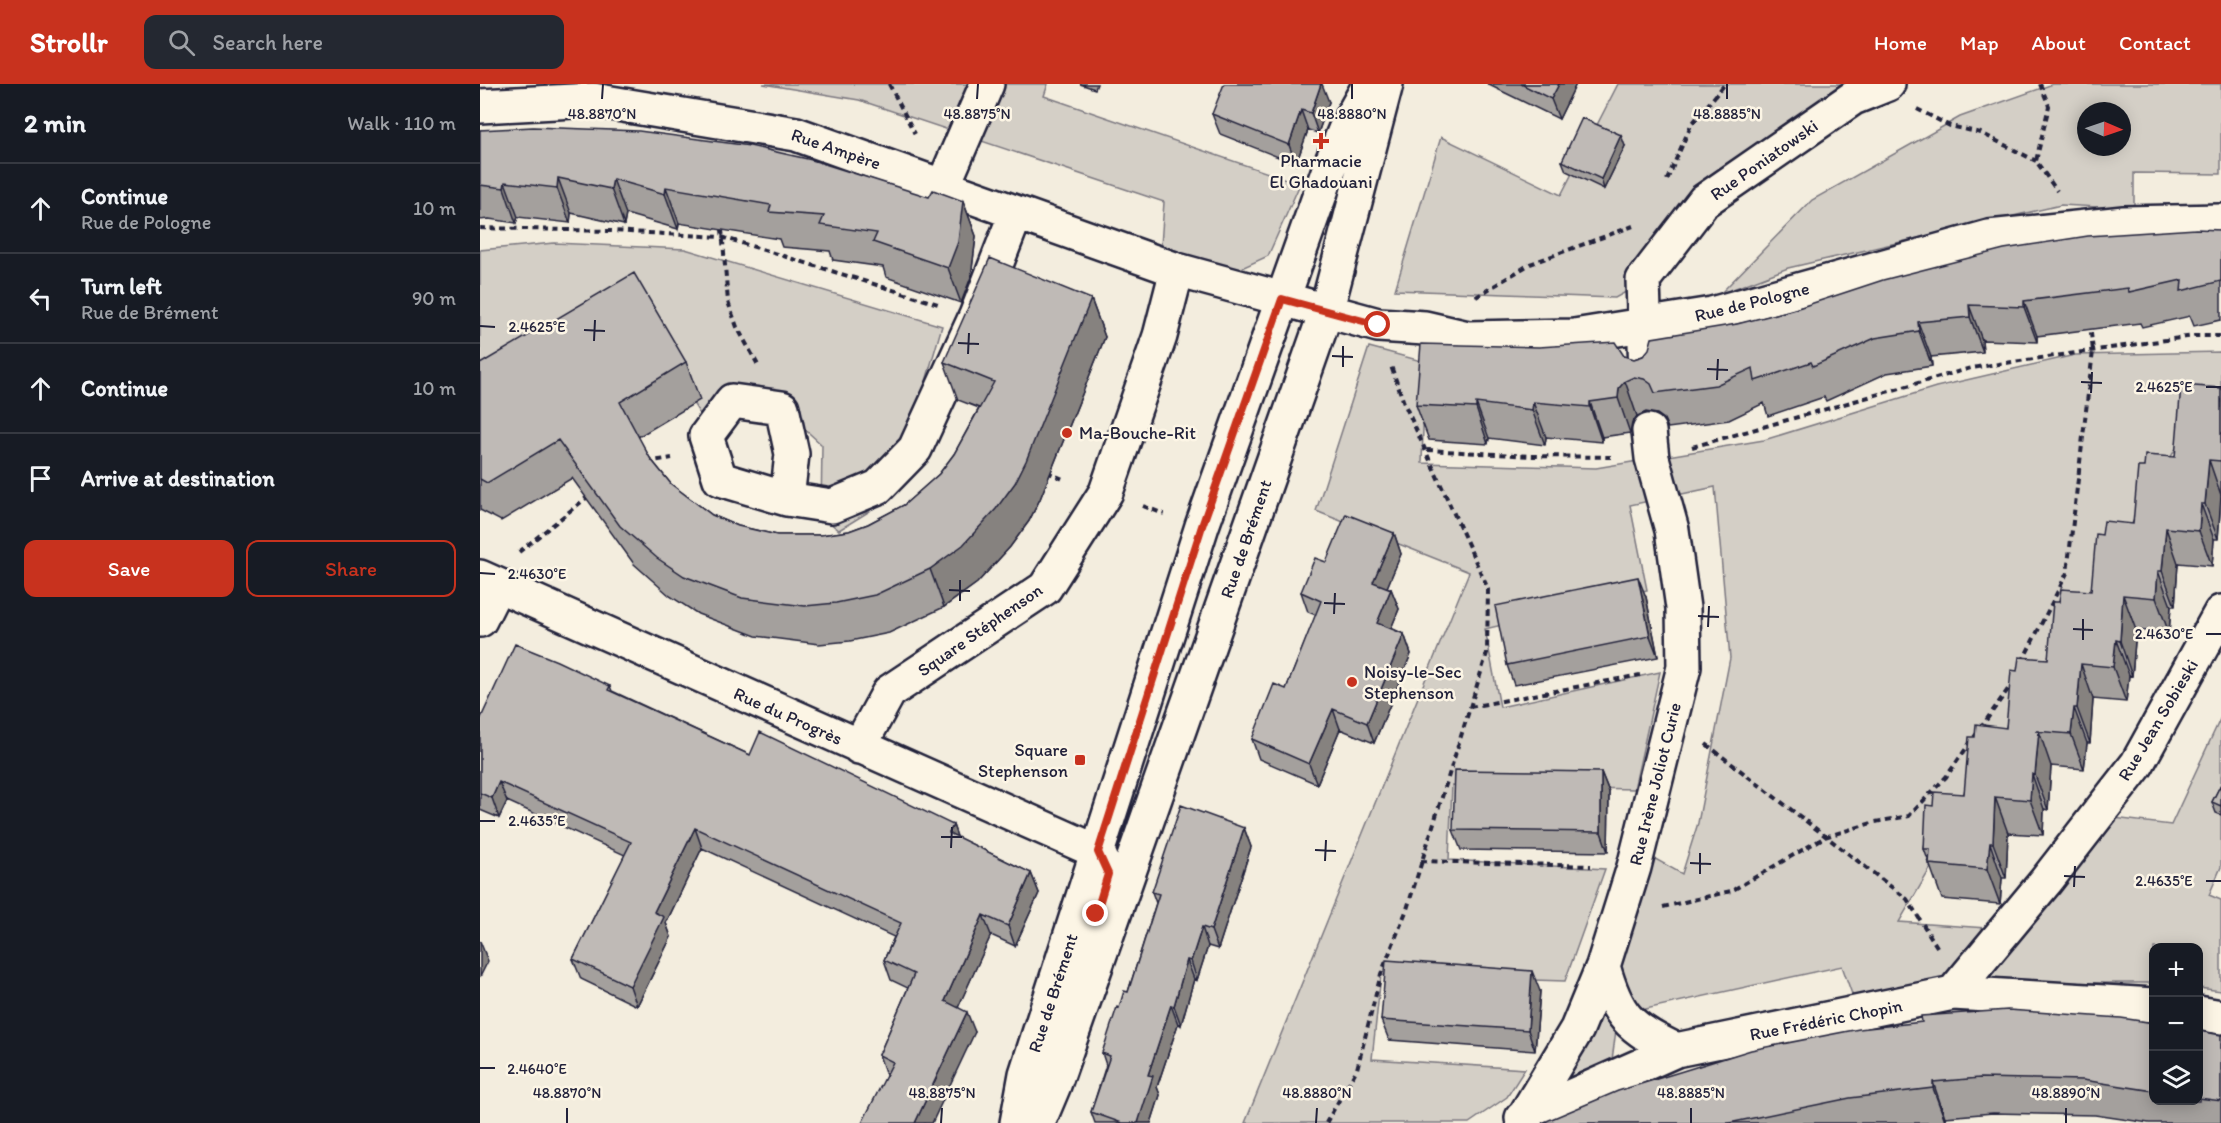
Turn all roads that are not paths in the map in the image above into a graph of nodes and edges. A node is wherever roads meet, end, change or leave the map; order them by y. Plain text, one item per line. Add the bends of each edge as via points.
1 (987, 84) edge
2 (1370, 84) edge
3 (1386, 84) edge
4 (1888, 84) edge
5 (480, 106) edge
6 (943, 186) junction
7 (1016, 213) junction
8 (2221, 221) edge
9 (1177, 270) junction
10 (1282, 299) junction
11 (1326, 312) junction
12 (1643, 326) junction
13 (1646, 375) edge
14 (1651, 444) road end
15 (787, 499) junction
16 (488, 582) edge
17 (2221, 612) edge
18 (480, 620) edge
19 (859, 747) junction
20 (1143, 829) junction
21 (1098, 852) junction
22 (1603, 966) junction
23 (1953, 993) junction
24 (2149, 1005) edge
25 (2203, 1014) edge
26 (2221, 1017) edge
27 (1676, 1050) junction
28 (1054, 1085) junction
29 (1518, 1120) edge
30 (1017, 1123) edge
31 (1038, 1123) edge

1 - 6 street
2 - 10 street, Rue de Brément via 1343,136
3 - 11 street, Rue de Brément
4 - 12 street, Rue Poniatowski via 1853,98 1704,201 1643,280
5 - 6 street, Rue Ampère via 593,100 796,134
6 - 7 street, Rue Ampère
7 - 9 street, Rue Ampère
7 - 15 street via 976,316 915,449 878,486 832,506
8 - 12 street, Rue de Pologne via 2124,223 1989,237 1712,314
9 - 10 street, Rue Ampère
9 - 19 street, Square Stéphenson via 1160,336 1106,492 1045,588 889,692
10 - 11 street, Rue de Pologne
10 - 21 street, Rue de Brément via 1202,526
11 - 12 street, Rue de Pologne via 1378,325 1425,328 1468,338 1574,336
11 - 20 street, Rue de Brément
12 - 13 street
14 - 22 street, Rue Irène Joliot Curie via 1672,530 1683,608 1684,667 1634,867
15 - 15 street via 720,478 706,435 732,401 782,408 792,454
16 - 18 street
16 - 19 street, Rue du Progrès
17 - 23 street, Rue Jean Sobieski via 2137,764
19 - 21 street, Rue du Progrès
20 - 21 street
20 - 28 street, Rue de Brément
21 - 28 street via 1108,874 1065,1010
21 - 30 street, Rue de Brément via 1026,1074
22 - 27 street via 1611,996 1621,1014 1644,1035
22 - 29 street, Rue Irène Joliot Curie via 1577,1029
23 - 24 street, Rue Frédéric Chopin
23 - 27 street, Rue Frédéric Chopin
25 - 26 street
27 - 29 street, Rue Frédéric Chopin
28 - 31 street, Rue de Brément

